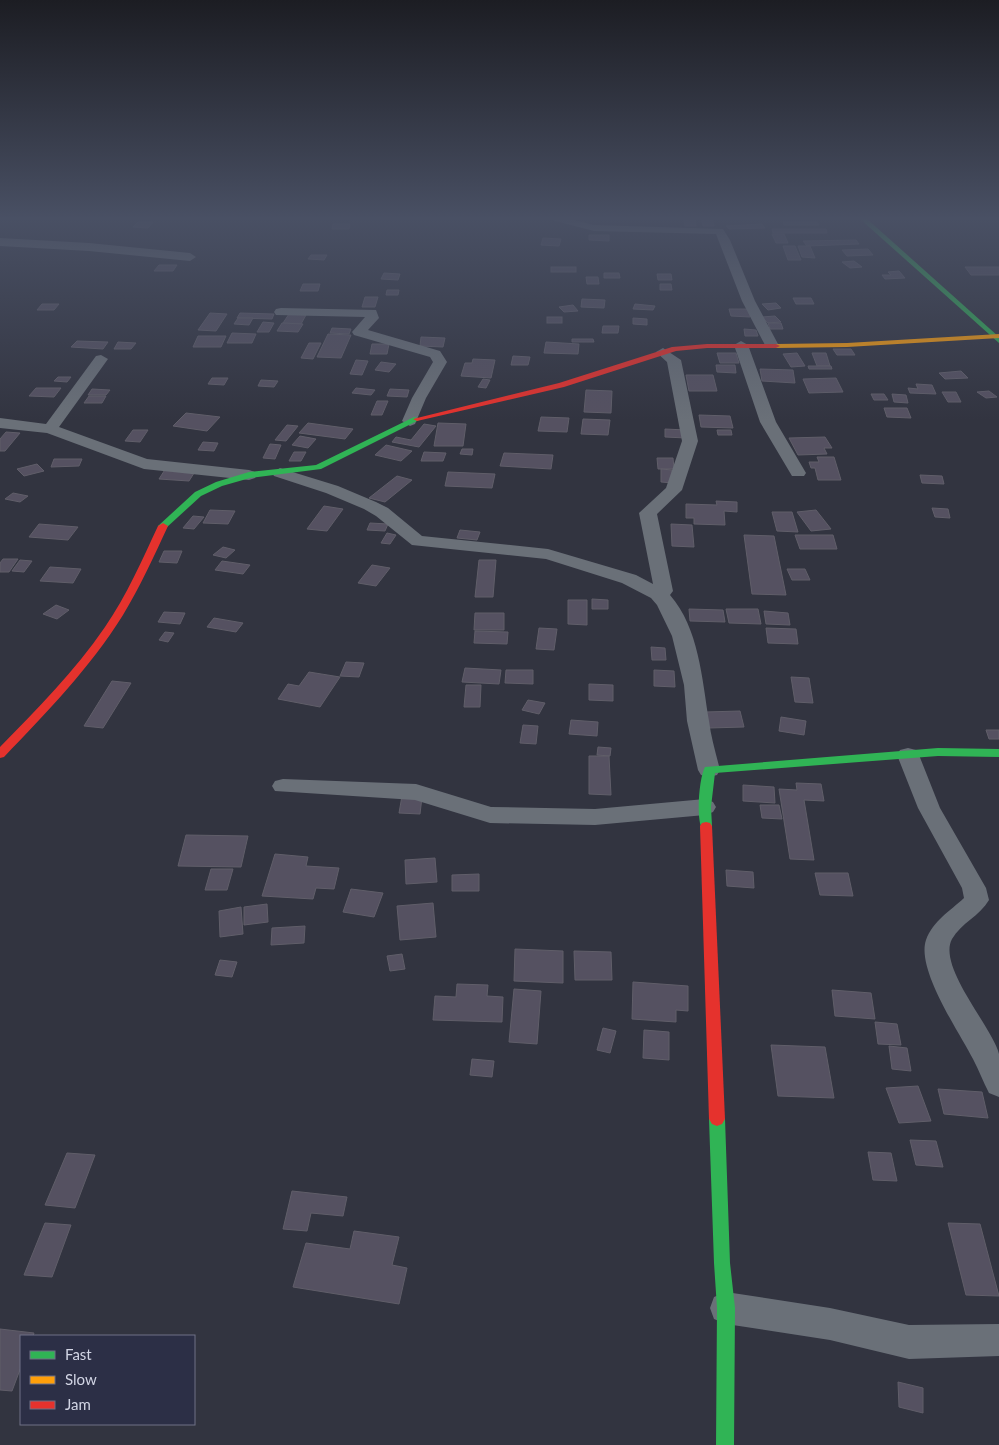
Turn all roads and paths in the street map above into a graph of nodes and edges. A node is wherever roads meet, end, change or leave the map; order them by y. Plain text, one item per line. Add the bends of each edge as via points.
1 (743, 285) edge
2 (938, 285) edge
3 (281, 312) dead end
4 (997, 338) edge
5 (770, 344) junction
6 (741, 345) junction
7 (663, 352) junction
8 (101, 360) dead end
9 (410, 421) junction
10 (0, 423) edge
11 (50, 429) junction
12 (280, 473) junction
13 (798, 473) dead end
14 (249, 475) junction
15 (658, 594) junction
16 (999, 753) edge
17 (0, 754) edge
18 (908, 755) junction
19 (709, 770) junction
20 (283, 786) dead end
21 (705, 807) junction
22 (999, 1085) edge
23 (726, 1308) junction
24 (999, 1340) edge
25 (725, 1445) edge

1 - 5 street
2 - 4 street
3 - 9 street via 371,313 372,318 359,332 435,354 440,362
4 - 5 street
5 - 6 street
6 - 7 street
6 - 13 street via 768,422
7 - 9 street via 561,385
7 - 15 street via 674,360 690,441 674,490 648,513 664,591
8 - 11 street
9 - 12 street via 330,462 311,469
10 - 11 street
11 - 14 street via 144,464
12 - 14 street
12 - 15 street via 382,512 418,541 548,554 628,579
14 - 17 street via 198,494 170,518 110,627 58,694
15 - 19 street via 682,636
16 - 18 street
18 - 19 street
18 - 22 street via 929,808 974,888 977,900 944,930 937,944 938,962 995,1070
19 - 21 street
20 - 21 street via 416,792 490,815 595,817
21 - 23 street
23 - 24 street via 830,1324 909,1342
23 - 25 street

